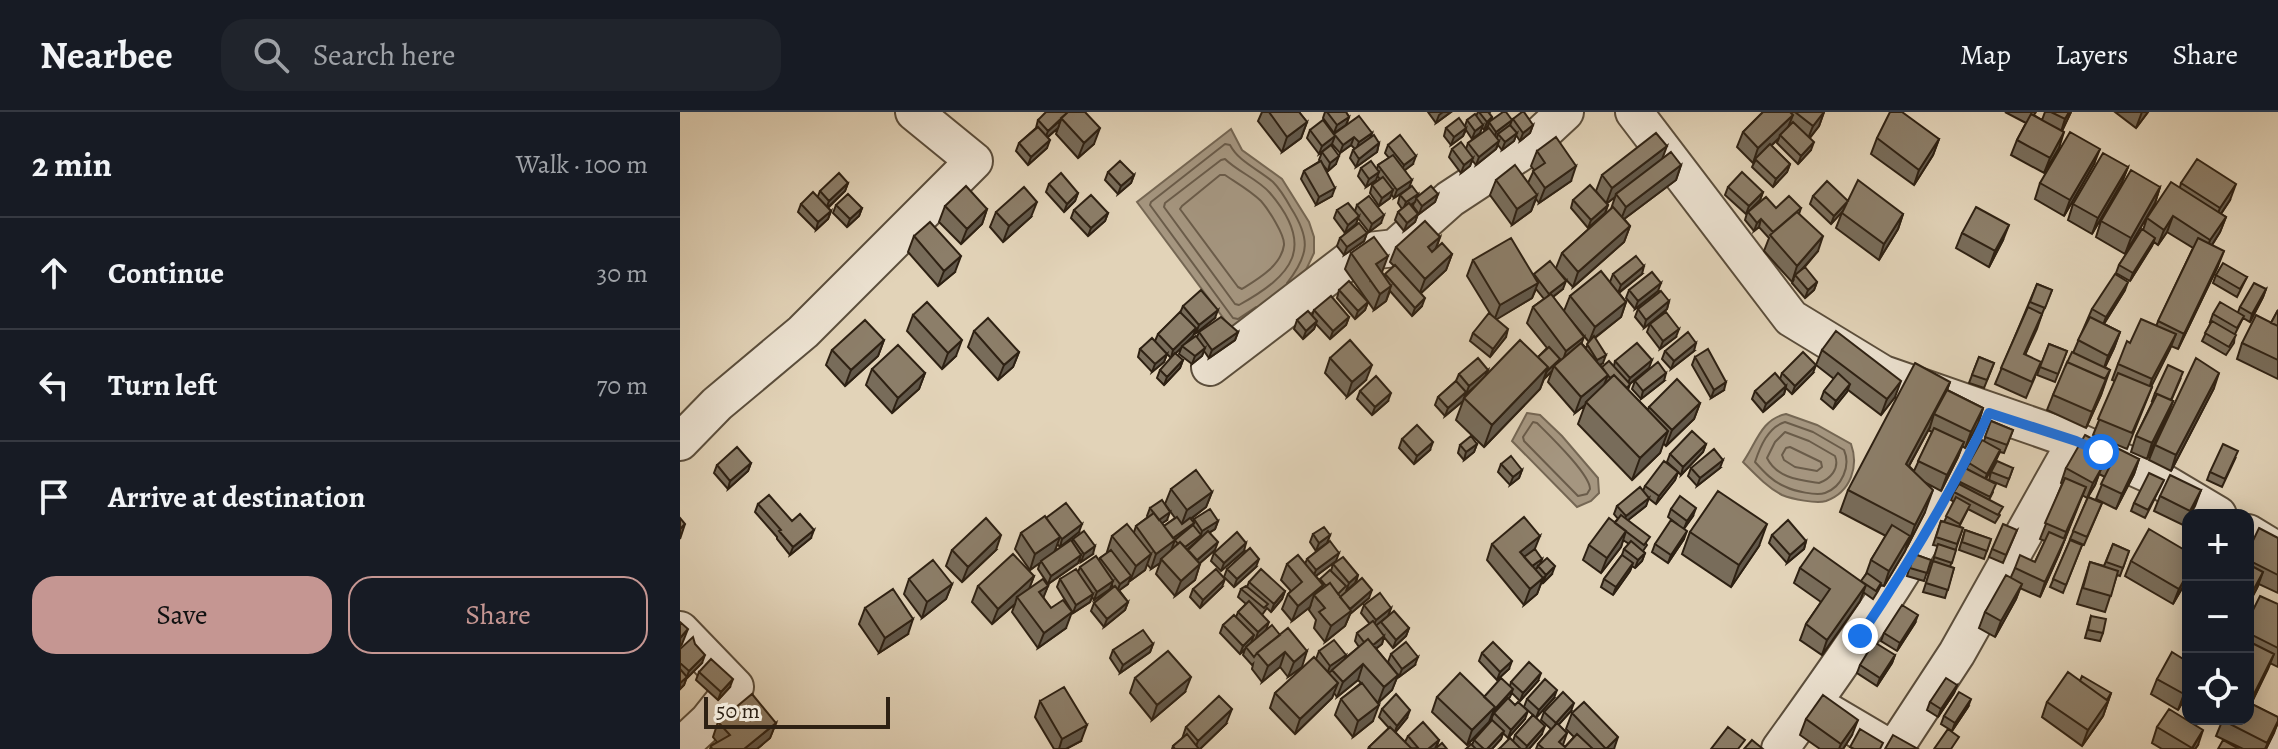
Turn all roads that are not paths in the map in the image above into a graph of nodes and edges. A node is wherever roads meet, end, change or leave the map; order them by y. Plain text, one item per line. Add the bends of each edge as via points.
1 (914, 112) edge
2 (1565, 112) edge
3 (1634, 112) edge
4 (1210, 367) dead end
5 (1989, 413) junction
6 (2076, 441) junction
7 (680, 442) edge
8 (2208, 509) edge
9 (680, 630) edge
10 (1813, 703) junction
11 (2278, 736) edge
12 (680, 747) edge
13 (1780, 749) edge
14 (2274, 749) edge

1 - 7 street via 974,161 803,332
2 - 4 street via 1523,151 1450,199 1395,248 1360,252
3 - 5 street via 1791,318 1883,374
5 - 6 street
5 - 10 street via 1908,564
6 - 8 street via 2149,474
6 - 10 street via 1957,653 1891,749
9 - 12 street via 735,687
10 - 13 street
11 - 14 street

